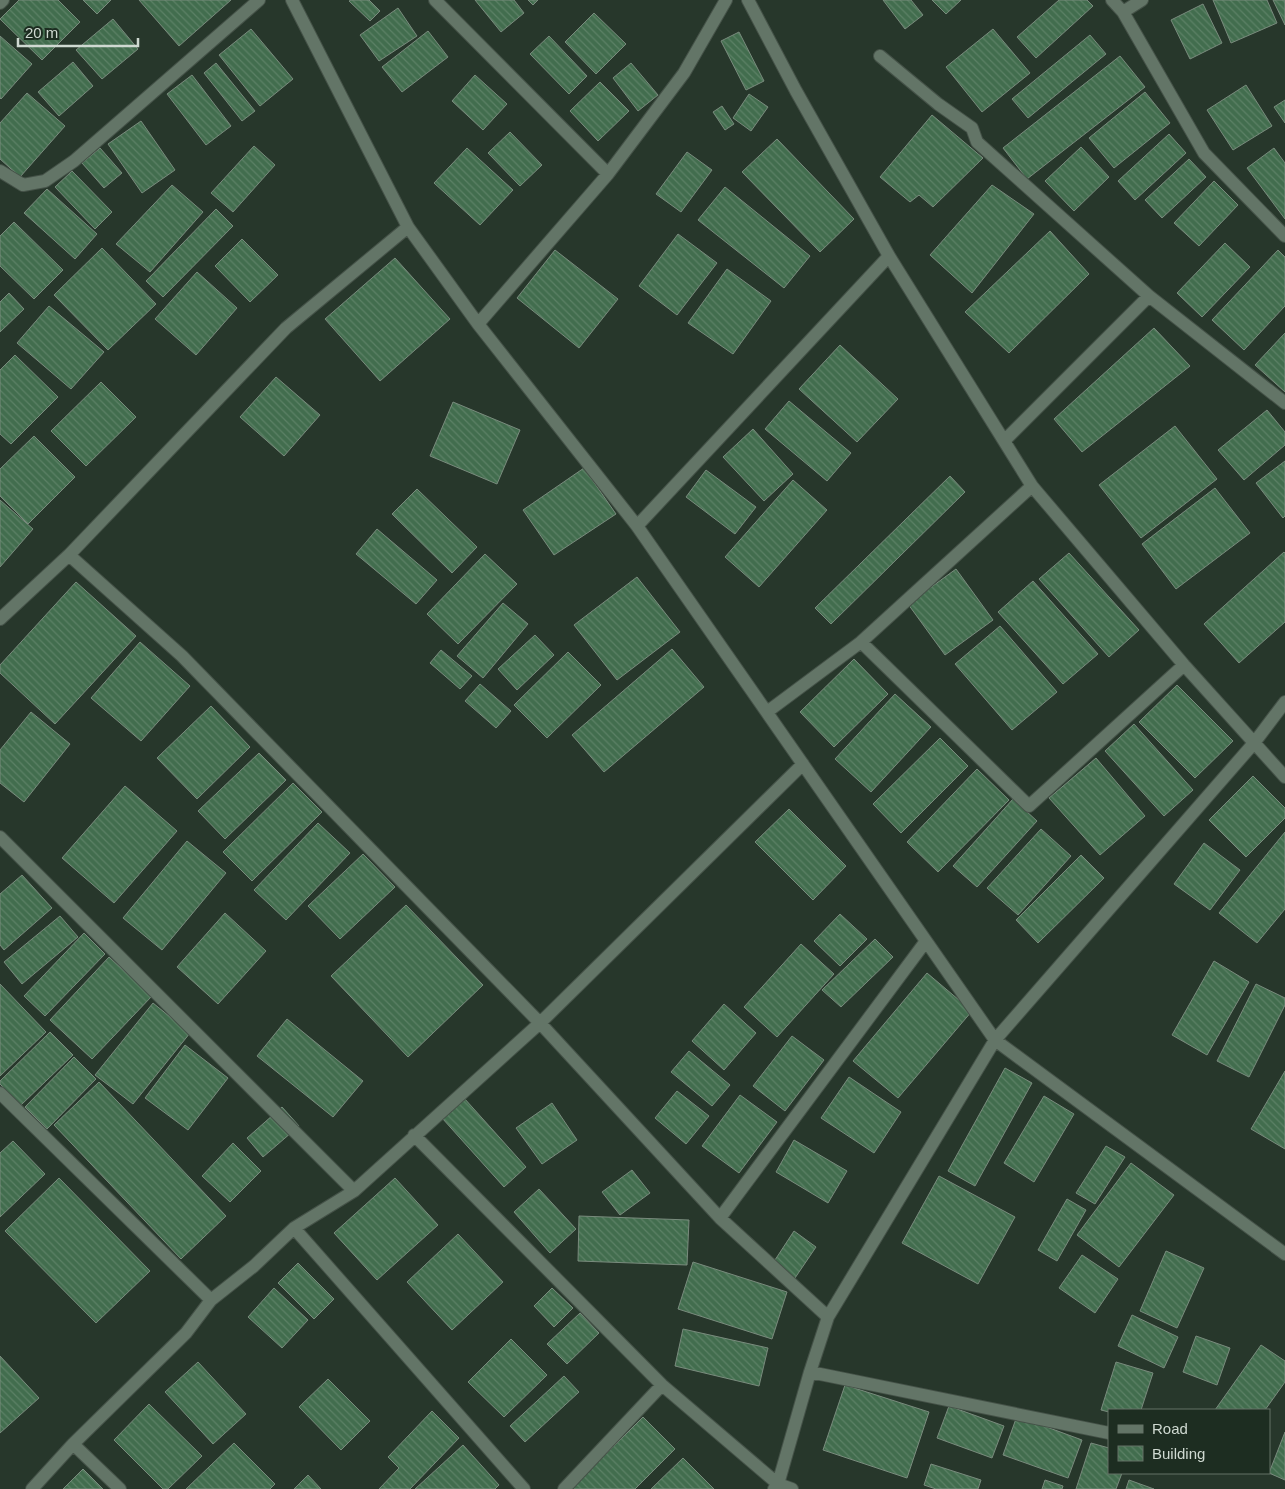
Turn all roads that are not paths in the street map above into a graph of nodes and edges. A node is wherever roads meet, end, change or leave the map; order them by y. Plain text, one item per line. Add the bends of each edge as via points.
1 (3, 0) edge
2 (259, 0) edge
3 (292, 0) edge
4 (435, 0) edge
5 (726, 0) edge
6 (748, 0) edge
7 (1112, 0) edge
8 (1142, 0) edge
9 (0, 3) edge
10 (1124, 12) junction
11 (880, 56) dead end
12 (0, 171) edge
13 (608, 174) junction
14 (408, 227) junction
15 (1285, 236) edge
16 (889, 256) junction
17 (1149, 296) junction
18 (478, 324) junction
19 (1285, 403) edge
20 (1004, 441) junction
21 (1032, 486) junction
22 (637, 526) junction
23 (70, 555) junction
24 (0, 619) edge
25 (860, 642) junction
26 (1184, 665) junction
27 (1285, 702) edge
28 (767, 712) junction
29 (1254, 743) junction
30 (803, 764) junction
31 (1285, 777) edge
32 (0, 837) edge
33 (926, 941) junction
34 (540, 1023) junction
35 (995, 1040) junction
36 (0, 1092) edge
37 (414, 1136) junction
38 (354, 1191) junction
39 (720, 1218) junction
40 (294, 1228) junction
41 (1285, 1254) edge
42 (211, 1300) junction
43 (828, 1317) junction
44 (810, 1372) junction
45 (662, 1385) junction
46 (1108, 1433) edge
47 (73, 1444) junction
48 (776, 1486) edge
49 (32, 1489) edge
50 (120, 1489) edge
51 (524, 1489) edge
52 (564, 1489) edge
53 (792, 1489) edge

1 - 9 street
2 - 12 street via 74,161 45,182 23,185
3 - 14 street
4 - 13 street
5 - 13 street via 684,73
6 - 16 street
7 - 10 street
8 - 10 street
10 - 15 street via 1204,153
11 - 17 street via 972,128 977,142
13 - 18 street
14 - 18 street
14 - 23 street via 286,328
16 - 20 street
16 - 22 street
17 - 19 street
17 - 20 street
18 - 22 street
20 - 21 street
21 - 25 street
21 - 26 street
22 - 28 street
23 - 24 street
23 - 34 street via 182,656
25 - 26 street via 1029,806
25 - 28 street
26 - 29 street
27 - 29 street
28 - 30 street
29 - 31 street
29 - 35 street
30 - 33 street
30 - 34 street
32 - 38 street
33 - 35 street
33 - 39 street
34 - 37 street
34 - 39 street
35 - 41 street
35 - 43 street
36 - 42 street
37 - 38 street
37 - 45 street
38 - 40 street
39 - 43 street
40 - 42 street
40 - 51 street
42 - 47 street via 186,1333
43 - 44 street
44 - 46 street
44 - 48 street
45 - 48 street
45 - 52 street
47 - 49 street
47 - 50 street
48 - 53 street

